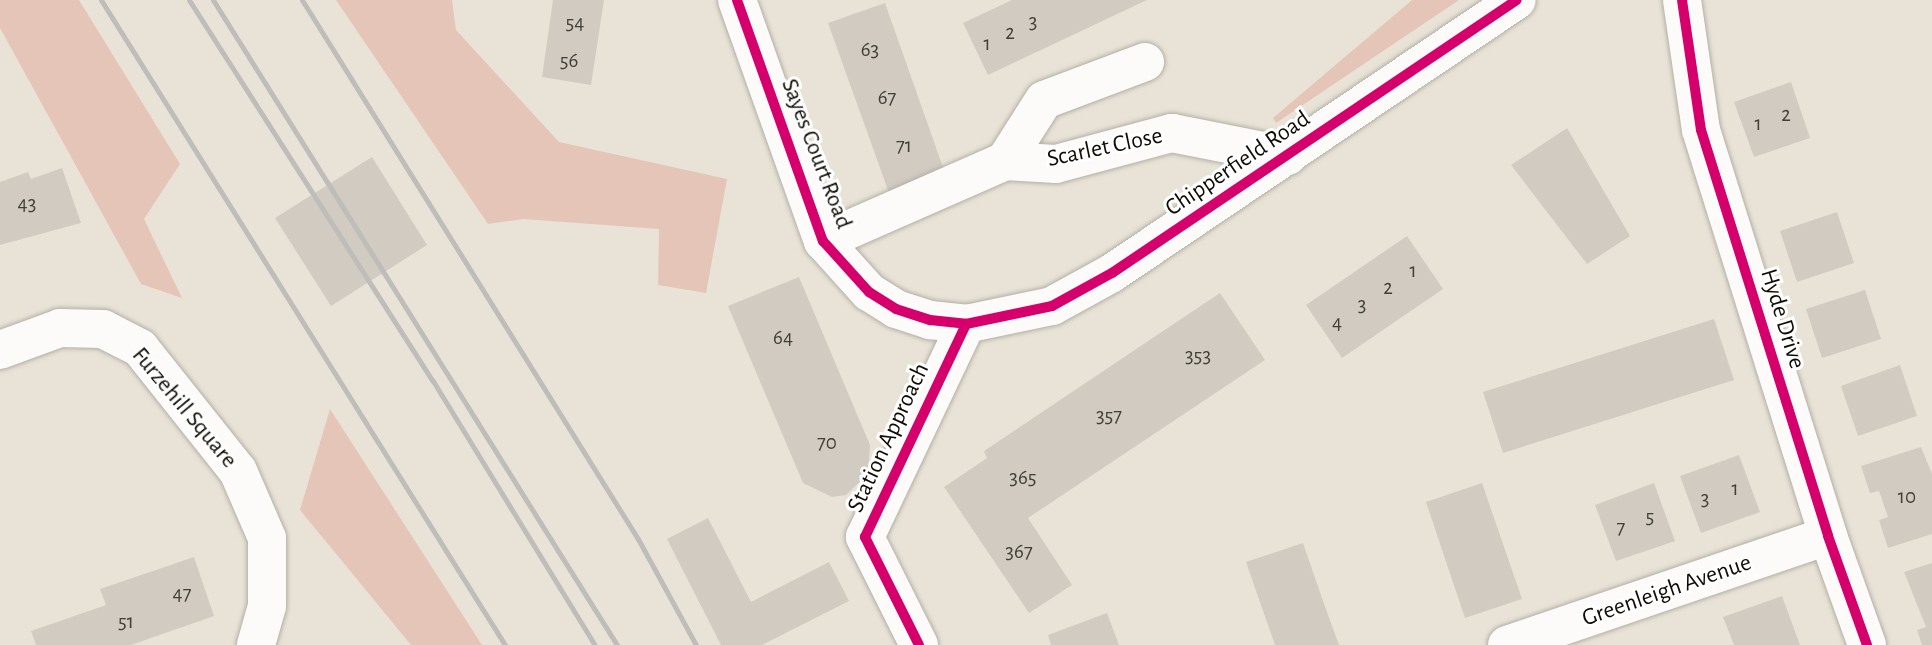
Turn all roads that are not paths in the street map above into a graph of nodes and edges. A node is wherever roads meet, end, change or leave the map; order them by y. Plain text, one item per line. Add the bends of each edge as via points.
1 (737, 0) edge
2 (1517, 0) edge
3 (1682, 0) edge
4 (1145, 62) dead end
5 (1288, 156) junction
6 (1005, 162) junction
7 (824, 241) junction
8 (966, 324) junction
9 (0, 350) edge
10 (1828, 536) junction
11 (256, 645) edge
12 (919, 645) edge
13 (1507, 645) edge
14 (1867, 645) edge

1 - 7 street, Sayes Court Road
2 - 5 street, Chipperfield Road
3 - 10 street, Hyde Drive via 1701,130
4 - 6 street, Scarlet Close via 1044,100
5 - 6 street, Scarlet Close via 1172,133 1056,164
5 - 8 street, Chipperfield Road via 1112,273 1052,306
6 - 7 street, Scarlet Close
7 - 8 street, Sayes Court Road via 869,292 896,309 930,320
8 - 12 street, Station Approach via 865,537
9 - 11 street, Furzehill Square via 60,328 103,329 140,348 238,471 267,538 267,606
10 - 13 street, Greenleigh Avenue
10 - 14 street, Hyde Drive

